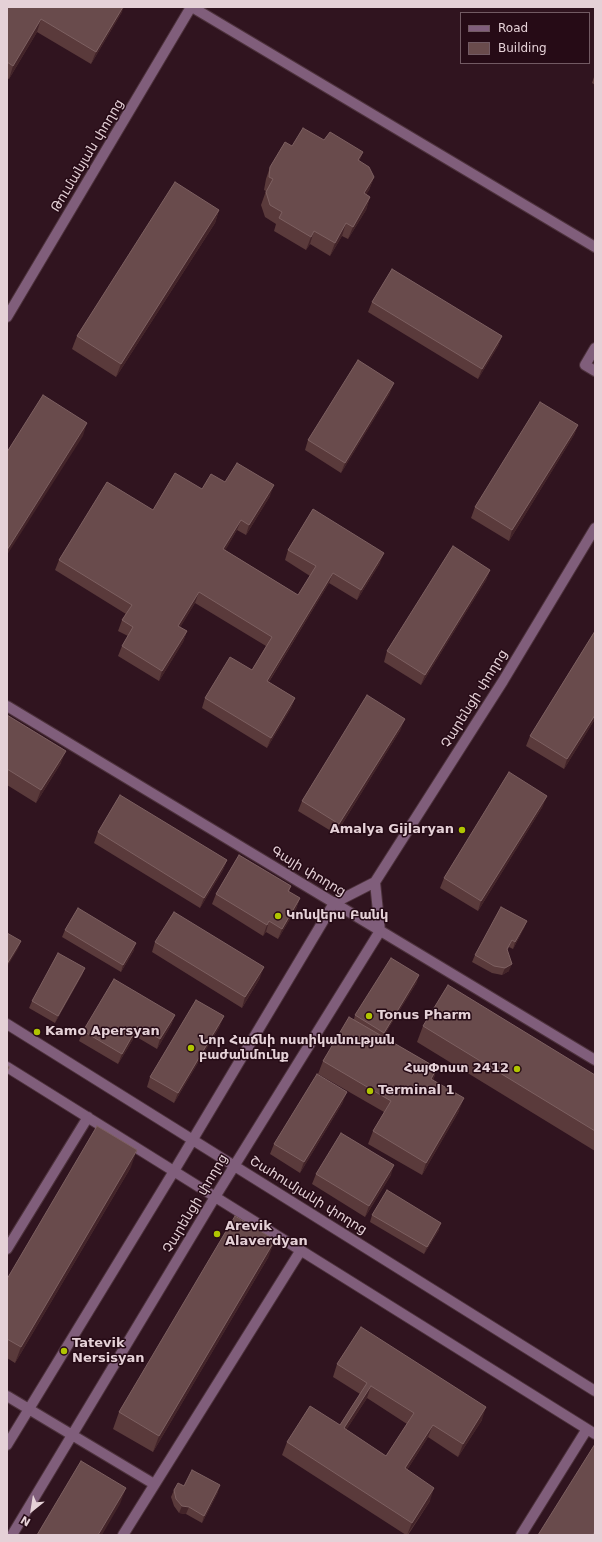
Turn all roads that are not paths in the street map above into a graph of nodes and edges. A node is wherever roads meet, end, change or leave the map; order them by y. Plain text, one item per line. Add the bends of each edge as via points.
1 (191, 7) edge
2 (595, 247) edge
3 (7, 317) edge
4 (595, 348) edge
5 (595, 371) edge
6 (595, 528) edge
7 (7, 706) edge
8 (375, 882) junction
9 (334, 903) junction
10 (380, 931) junction
11 (7, 1024) edge
12 (595, 1060) edge
13 (7, 1067) edge
14 (88, 1117) junction
15 (192, 1140) junction
16 (235, 1166) junction
17 (174, 1171) junction
18 (215, 1197) junction
19 (7, 1249) edge
20 (301, 1250) junction
21 (595, 1391) edge
22 (7, 1396) edge
23 (29, 1410) junction
24 (591, 1431) edge
25 (73, 1435) junction
26 (7, 1446) edge
27 (154, 1484) junction
28 (12, 1535) edge
29 (123, 1535) edge
30 (521, 1535) edge

1 - 2 street
1 - 3 street, Թումանյան փողոց
4 - 5 street via 585,365
6 - 8 street, Չարենցի փողոց via 503,681
7 - 9 street, Գայի փողոց
8 - 9 street
8 - 10 street
9 - 10 street, Գայի փողոց
9 - 15 street
10 - 12 street, Գայի փողոց
10 - 16 street, Չարենցի փողոց
11 - 15 street, Շահումյանի փողոց
13 - 14 street
14 - 17 street
14 - 19 street
15 - 16 street, Շահումյանի փողոց
15 - 17 street
16 - 18 street, Չարենցի փողոց
16 - 21 street, Շահումյանի փողոց
17 - 18 street
17 - 23 street
18 - 20 street
18 - 25 street, Չարենցի փողոց
20 - 24 street
20 - 27 street
22 - 23 street
23 - 25 street
23 - 26 street
24 - 30 street
25 - 27 street
25 - 28 street, Չարենցի փողոց
27 - 29 street

